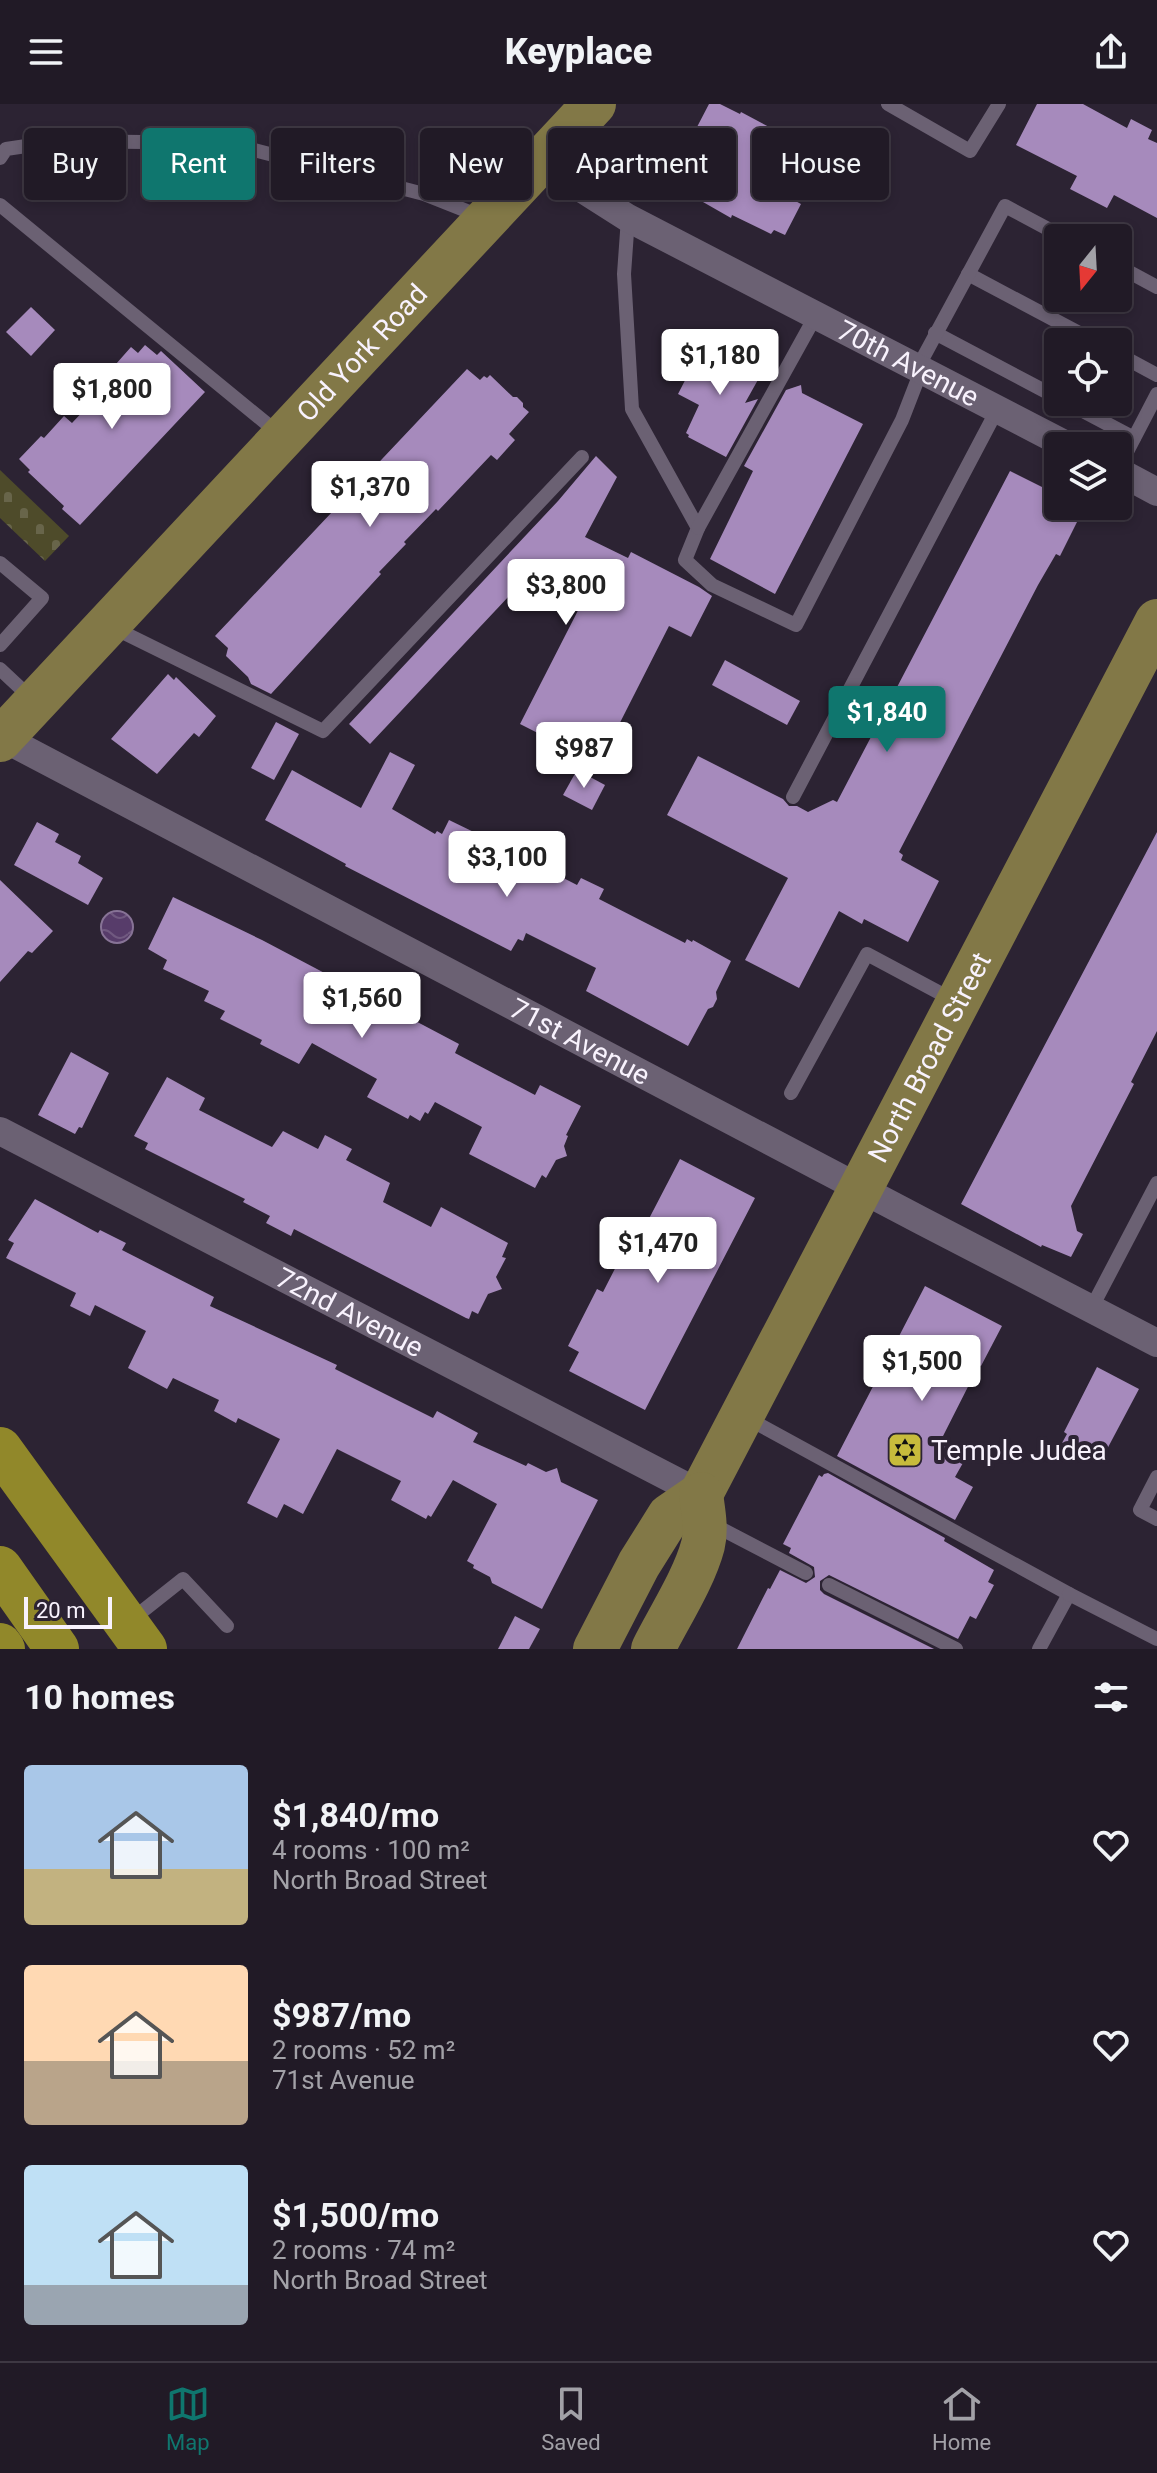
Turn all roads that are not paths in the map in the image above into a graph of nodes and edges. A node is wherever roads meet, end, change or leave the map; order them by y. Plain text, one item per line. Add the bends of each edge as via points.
1 (594, 104) edge
2 (888, 104) edge
3 (999, 104) edge
4 (0, 158) edge
5 (540, 162) junction
6 (0, 205) edge
7 (628, 218) junction
8 (487, 219) junction
9 (1044, 227) edge
10 (968, 274) junction
11 (1132, 274) edge
12 (1157, 287) edge
13 (815, 317) junction
14 (1070, 328) edge
15 (935, 333) junction
16 (1132, 362) edge
17 (919, 370) junction
18 (1157, 375) edge
19 (1044, 391) edge
20 (1157, 394) edge
21 (997, 410) junction
22 (1092, 416) edge
23 (1044, 434) edge
24 (283, 437) junction
25 (1134, 438) junction
26 (1132, 442) edge
27 (582, 457) dead end
28 (1132, 478) edge
29 (1157, 492) edge
30 (698, 528) junction
31 (0, 563) edge
32 (1157, 621) edge
33 (108, 625) junction
34 (0, 645) edge
35 (0, 669) edge
36 (36, 702) junction
37 (1, 739) edge
38 (793, 797) dead end
39 (957, 1002) junction
40 (791, 1093) dead end
41 (0, 1131) edge
42 (1157, 1183) edge
43 (860, 1189) junction
44 (1091, 1309) junction
45 (1157, 1343) edge
46 (742, 1415) junction
47 (0, 1449) edge
48 (1157, 1477) edge
49 (0, 1500) edge
50 (703, 1507) junction
51 (1157, 1519) edge
52 (0, 1568) edge
53 (806, 1573) dead end
54 (829, 1585) dead end
55 (1069, 1594) junction
56 (227, 1626) dead end
57 (1157, 1639) edge
58 (127, 1641) edge
59 (57, 1649) edge
60 (595, 1649) edge
61 (653, 1649) edge
62 (956, 1649) edge
63 (1039, 1649) edge

1 - 5 main road, Old York Road
2 - 3 lane via 970,151
4 - 8 lane via 6,149 60,141 227,143 424,194
5 - 7 street, 70th Avenue
5 - 8 main road, Old York Road
6 - 24 lane
7 - 13 street, 70th Avenue
7 - 30 lane via 624,274 632,409
8 - 24 main road, Old York Road
9 - 10 lane via 1005,206
10 - 14 lane
10 - 15 lane
11 - 12 lane
13 - 17 street, 70th Avenue
13 - 30 lane
15 - 17 lane
15 - 19 lane
16 - 18 lane
17 - 21 street, 70th Avenue
17 - 30 lane via 902,420 796,625 712,585 685,560
20 - 25 lane
21 - 23 street, 70th Avenue
21 - 38 lane
22 - 25 lane
24 - 33 main road, Old York Road
25 - 26 lane
27 - 33 lane via 323,731
28 - 29 street
31 - 34 lane via 42,598
32 - 39 main road, North Broad Street
33 - 36 main road, Old York Road
35 - 36 lane
36 - 37 main road, Old York Road
37 - 43 street, 71st Avenue
39 - 40 lane via 867,954
39 - 43 main road, North Broad Street
41 - 50 street, 72nd Avenue
42 - 44 lane
43 - 44 street, 71st Avenue
43 - 46 main road, North Broad Street
44 - 45 street, 71st Avenue
46 - 50 main road, North Broad Street
46 - 55 lane
47 - 58 highway
48 - 51 lane via 1140,1510
49 - 58 highway
50 - 53 lane
50 - 60 main road, North Broad Street via 669,1516
50 - 61 main road, North Broad Street via 703,1544
52 - 59 highway
54 - 62 lane
55 - 57 lane
55 - 63 lane
56 - 58 lane via 183,1579

